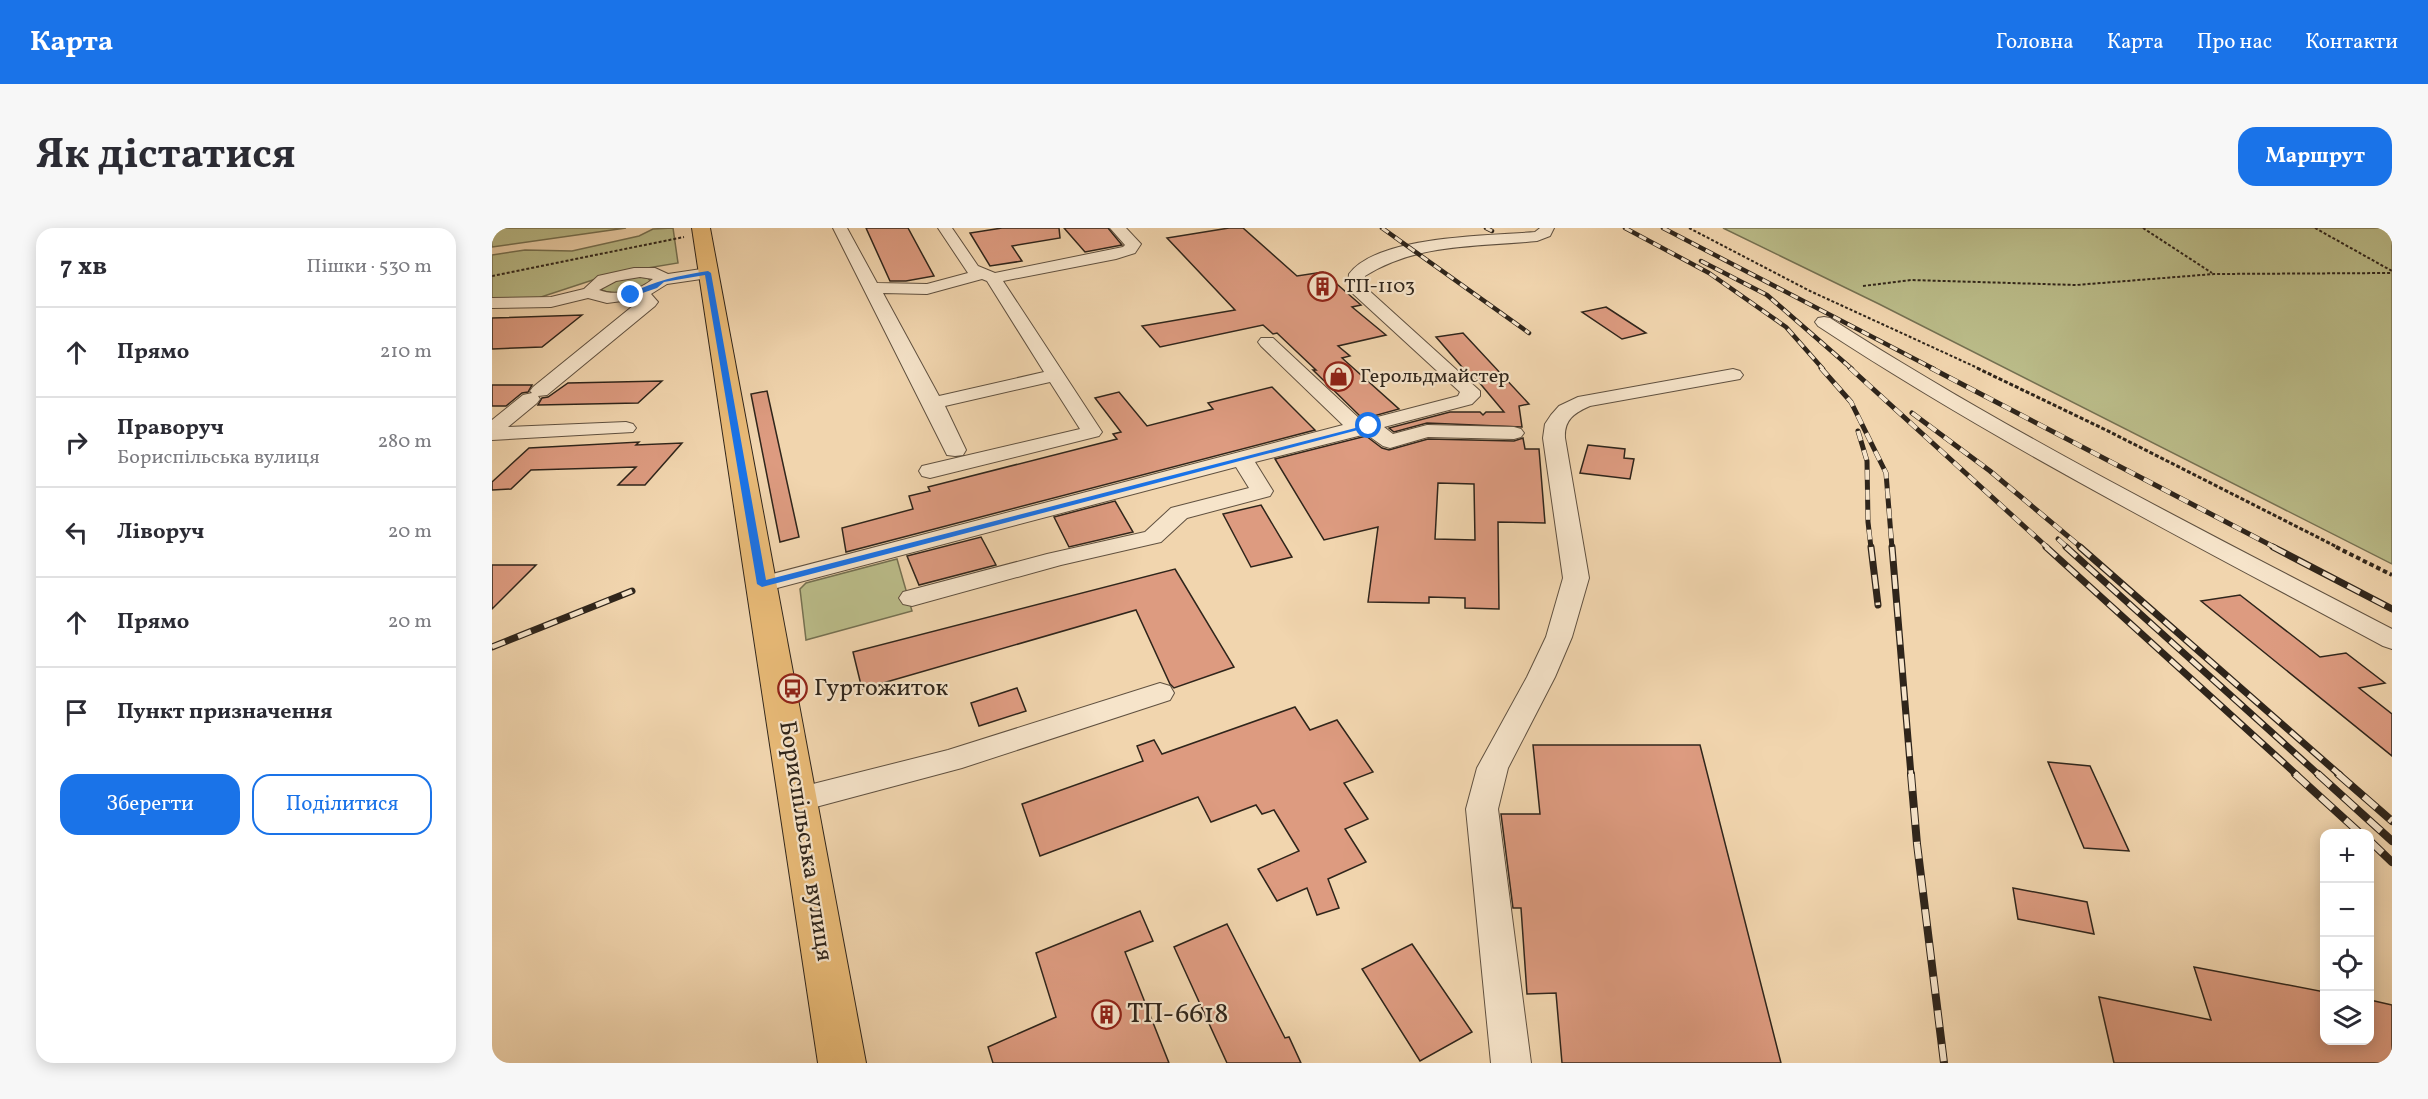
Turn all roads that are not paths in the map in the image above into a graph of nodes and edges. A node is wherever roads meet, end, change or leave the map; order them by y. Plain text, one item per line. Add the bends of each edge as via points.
1 (945, 228) edge
2 (1117, 228) edge
3 (1547, 228) edge
4 (840, 229) edge
5 (693, 232) edge
6 (708, 273) junction
7 (988, 276) junction
8 (662, 280) junction
9 (870, 288) junction
10 (927, 289) junction
11 (590, 292) junction
12 (640, 292) junction
13 (492, 303) edge
14 (882, 310) junction
15 (1824, 322) dead end
16 (1267, 342) dead end
17 (1056, 375) junction
18 (1733, 375) dead end
19 (933, 403) junction
20 (1364, 427) junction
21 (626, 428) dead end
22 (492, 432) edge
23 (1514, 433) dead end
24 (955, 450) dead end
25 (1242, 459) junction
26 (930, 471) dead end
27 (762, 584) junction
28 (912, 598) dead end
29 (2392, 640) edge
30 (1160, 693) dead end
31 (797, 800) junction
32 (842, 1063) edge
33 (1511, 1063) edge

1 - 7 street via 972,269
2 - 7 street via 1133,244 1129,250
3 - 20 street via 1537,236 1409,249 1357,274 1356,287 1470,391 1465,400
4 - 9 street
5 - 6 main road, Бориспільська вулиця
6 - 8 street
6 - 27 main road, Бориспільська вулиця
7 - 10 street
7 - 17 street
8 - 11 street via 655,273 630,273 604,280
8 - 12 street
9 - 10 street
9 - 14 street
10 - 14 street
11 - 12 street via 604,297
11 - 13 street via 551,302
12 - 22 street via 649,302
14 - 19 street
15 - 29 street via 1896,370 2035,449
16 - 20 street
17 - 19 street
17 - 26 street via 1092,432
18 - 33 street via 1585,400 1564,411 1555,421 1554,438 1576,578 1573,598 1561,632 1485,784 1482,808
19 - 24 street
20 - 23 street via 1390,442 1427,431
20 - 25 street
21 - 22 street
25 - 27 street
25 - 28 street via 1262,491 1179,513 1153,537
27 - 31 main road, Бориспільська вулиця
30 - 31 street via 951,760
31 - 32 main road, Бориспільська вулиця

